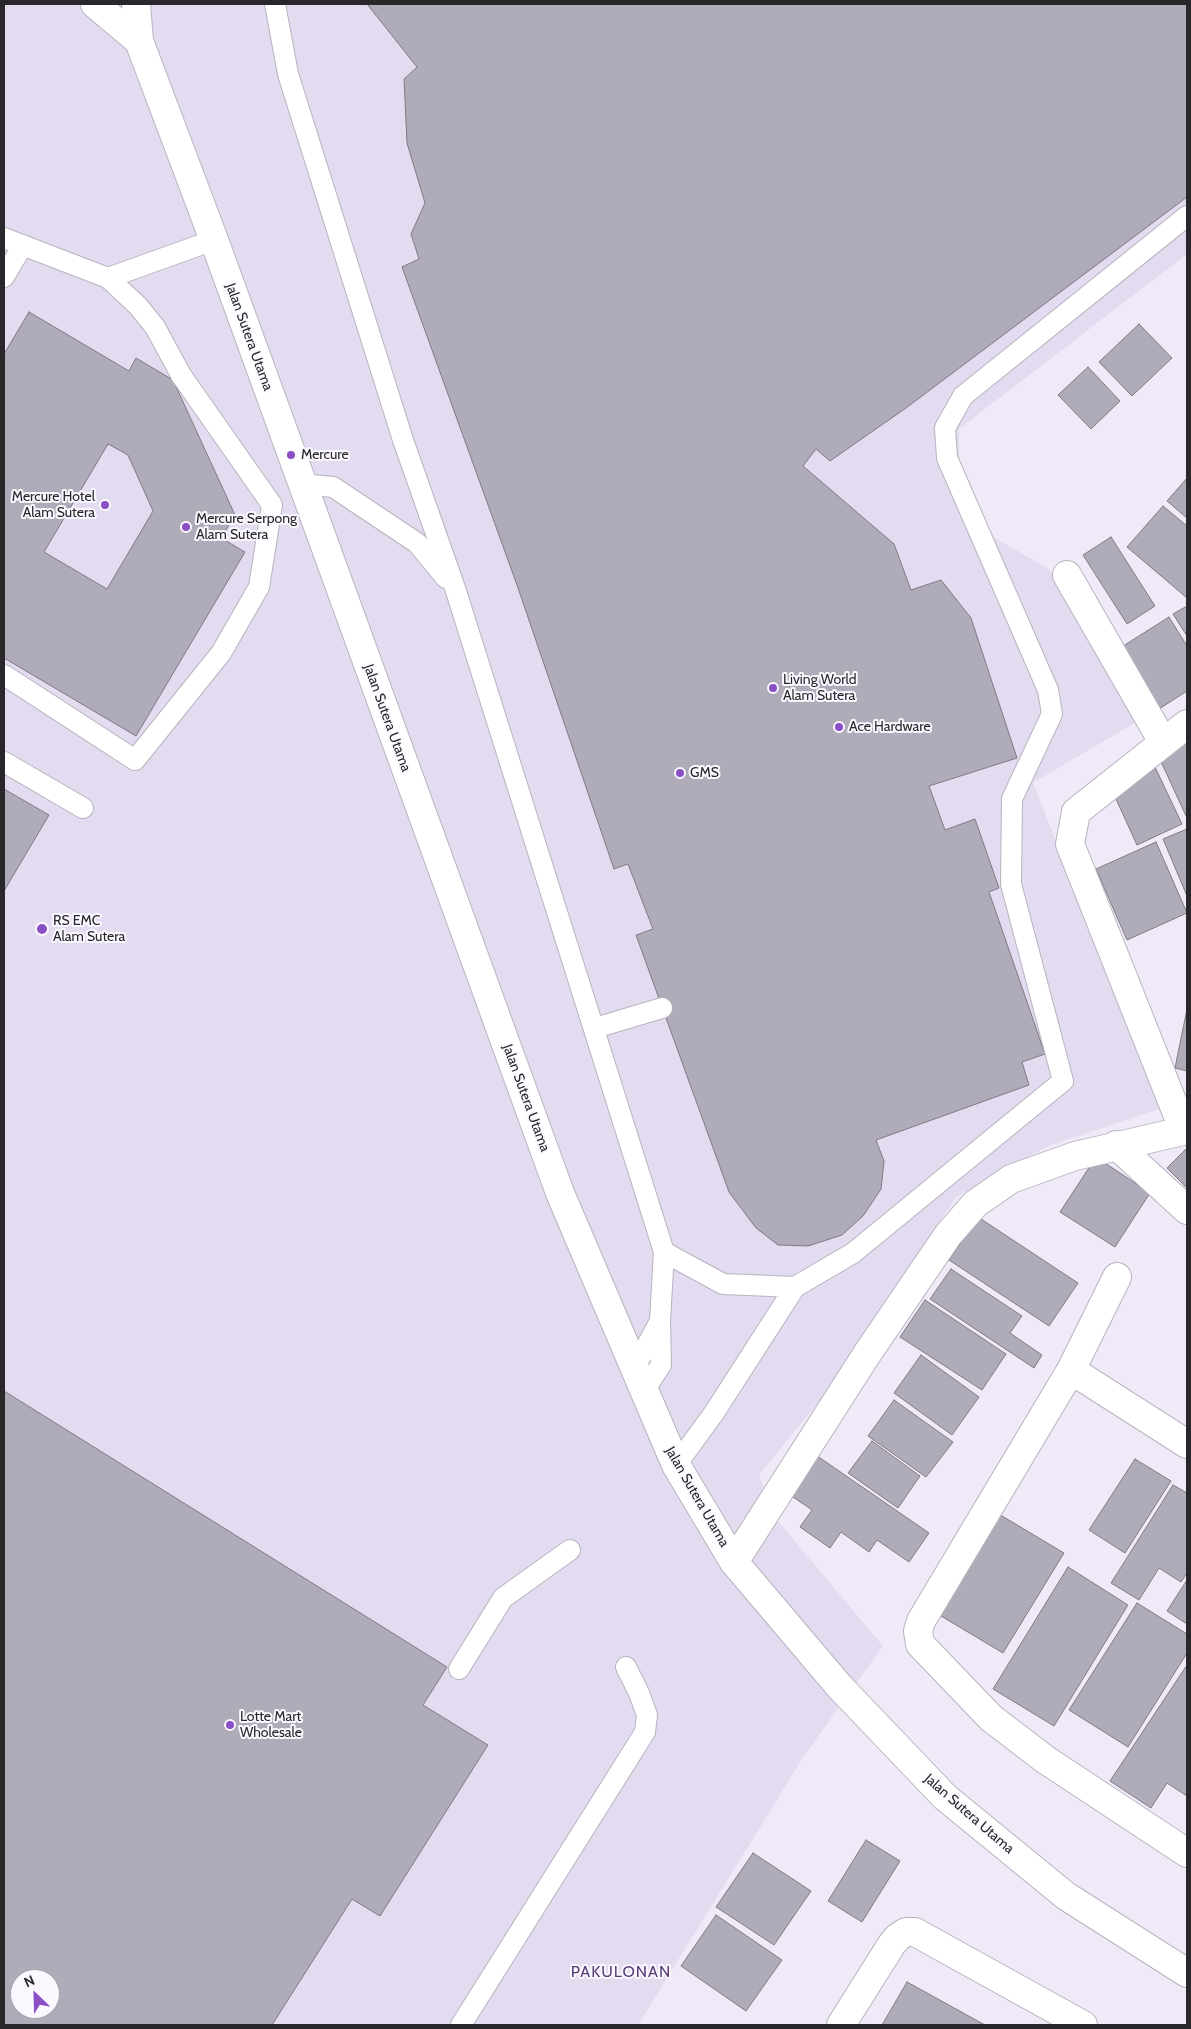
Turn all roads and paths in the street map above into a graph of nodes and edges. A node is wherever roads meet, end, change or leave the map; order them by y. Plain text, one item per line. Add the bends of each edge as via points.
1 (95, 4) edge
2 (136, 4) edge
3 (275, 4) edge
4 (140, 41) junction
5 (1187, 216) edge
6 (4, 238) edge
7 (214, 240) junction
8 (23, 245) junction
9 (4, 277) edge
10 (108, 278) junction
11 (301, 484) junction
12 (1067, 575) dead end
13 (455, 588) junction
14 (4, 675) edge
15 (1187, 724) edge
16 (1163, 742) junction
17 (4, 762) edge
18 (83, 808) dead end
19 (662, 1008) dead end
20 (595, 1028) junction
21 (1186, 1130) edge
22 (1116, 1145) junction
23 (1187, 1210) edge
24 (664, 1252) junction
25 (1117, 1277) dead end
26 (795, 1287) junction
27 (660, 1321) junction
28 (1071, 1370) junction
29 (642, 1387) junction
30 (1187, 1444) edge
31 (676, 1465) junction
32 (570, 1550) dead end
33 (734, 1562) junction
34 (626, 1667) dead end
35 (459, 1669) dead end
36 (1187, 1853) edge
37 (1187, 1973) edge
38 (461, 2025) edge
39 (841, 2025) edge
40 (1083, 2025) edge

1 - 4 street
2 - 4 street, Jalan Sutera Utama
3 - 13 lane via 288,74 404,440
4 - 7 street, Jalan Sutera Utama
5 - 26 lane via 963,396 945,428 947,458 1048,690 1052,714 1012,799 1005,886 1063,1081 853,1253
6 - 8 lane
7 - 10 lane
7 - 11 street, Jalan Sutera Utama
8 - 9 lane
8 - 10 lane
10 - 14 lane via 138,306 154,327 181,375 272,505 259,587 221,653 135,760
11 - 13 lane via 333,487 418,543
11 - 29 street, Jalan Sutera Utama via 560,1193
12 - 16 street
13 - 20 lane
15 - 16 street
16 - 21 street via 1076,812 1070,844
17 - 18 lane
19 - 20 lane
20 - 24 lane
21 - 22 street
22 - 23 street
22 - 33 street via 1011,1179 975,1204 948,1235
24 - 26 lane via 723,1284
24 - 27 lane
25 - 28 street
26 - 31 lane via 714,1413
27 - 29 lane via 655,1354
27 - 29 lane via 667,1374
28 - 30 street
28 - 36 street via 921,1621 918,1631 920,1644 991,1718 1046,1760
29 - 31 street, Jalan Sutera Utama
31 - 33 street, Jalan Sutera Utama
32 - 35 lane via 503,1598
33 - 37 street, Jalan Sutera Utama via 839,1686 945,1797 1066,1896
34 - 38 lane via 647,1715 645,1732
39 - 40 street via 892,1944 906,1932 923,1934

